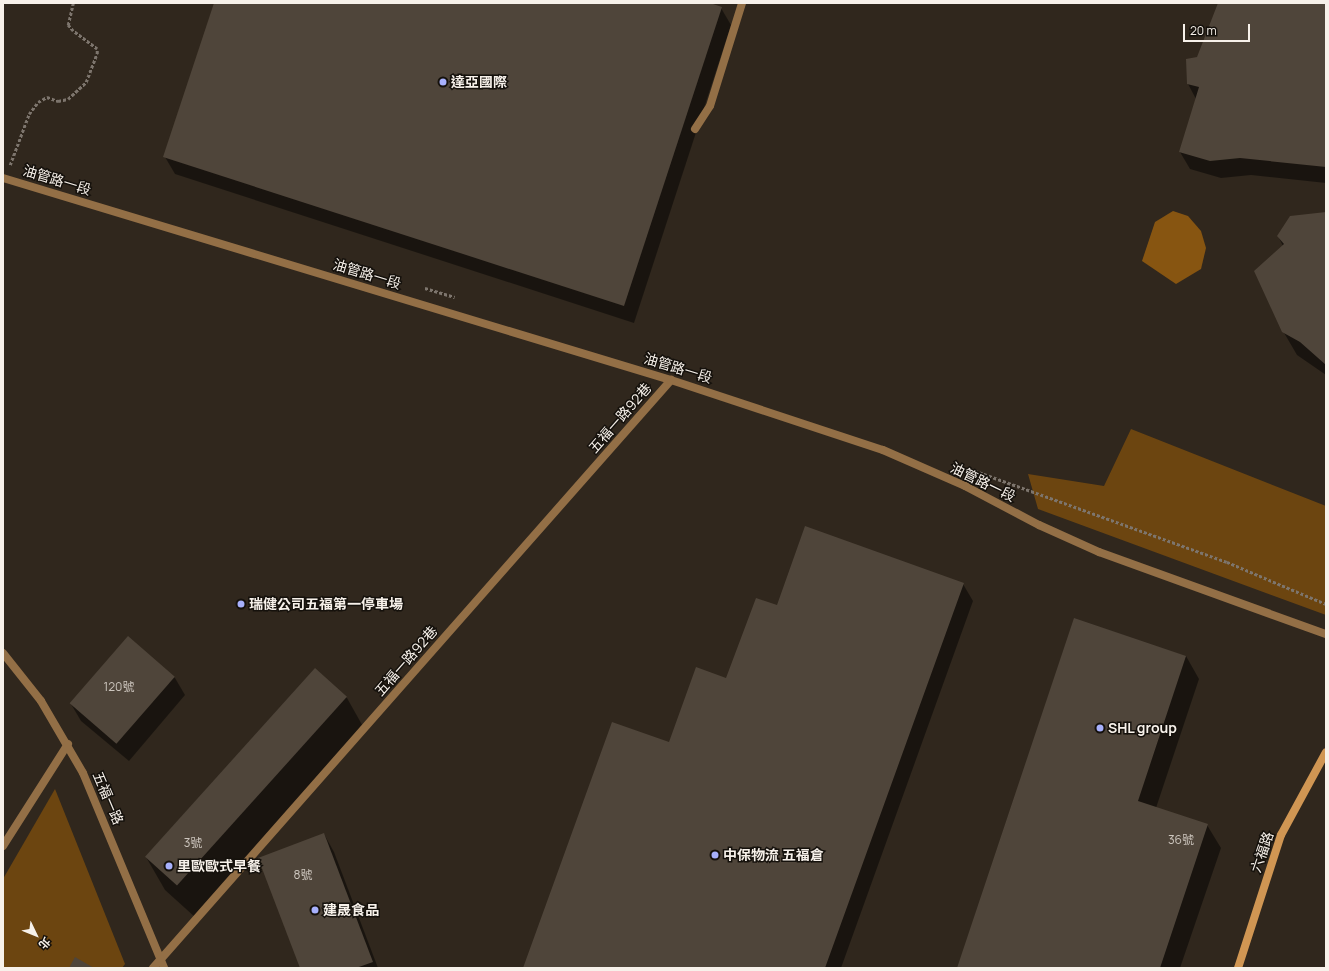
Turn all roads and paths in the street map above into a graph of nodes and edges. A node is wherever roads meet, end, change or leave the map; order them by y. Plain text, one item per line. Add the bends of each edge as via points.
1 (73, 3) edge
2 (742, 3) edge
3 (695, 129) dead end
4 (10, 165) dead end
5 (3, 178) edge
6 (671, 380) junction
7 (964, 467) dead end
8 (1326, 604) edge
9 (1326, 634) edge
10 (3, 652) edge
11 (68, 744) junction
12 (1326, 752) edge
13 (3, 846) edge
14 (160, 959) junction
15 (153, 968) edge
16 (164, 968) edge
17 (1238, 968) edge

1 - 4 path via 68,24 72,31 97,49 86,82 68,99 58,101 47,97 38,102 29,114
2 - 3 street via 710,106
5 - 6 street, 油管路一段
6 - 9 street, 油管路一段 via 883,450 965,486 1039,525 1099,552
6 - 14 street, 五福一路92巷
7 - 8 path via 1227,562
10 - 11 street, 五福一路 via 41,701
11 - 13 street
11 - 14 street, 五福一路
12 - 17 street, 六福路 via 1281,835
14 - 15 street, 五福一路92巷
14 - 16 street, 五福一路

